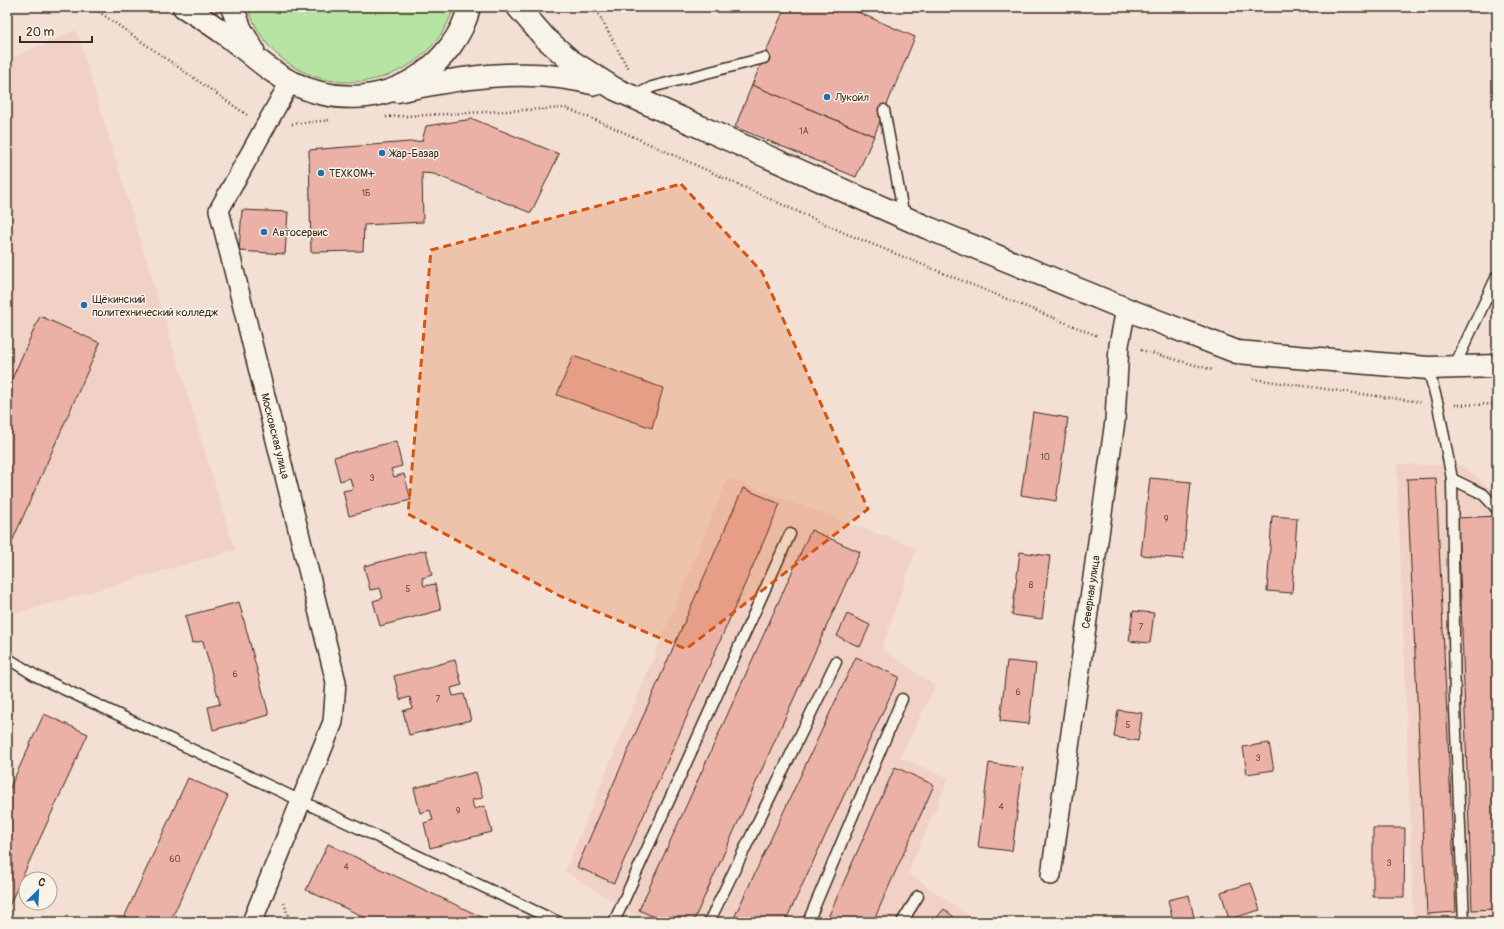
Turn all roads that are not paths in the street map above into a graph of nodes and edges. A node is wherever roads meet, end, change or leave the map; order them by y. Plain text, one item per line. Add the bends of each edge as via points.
1 (184, 7) edge
2 (232, 7) edge
3 (469, 7) edge
4 (518, 7) edge
5 (764, 58) dead end
6 (270, 68) junction
7 (290, 82) junction
8 (384, 93) junction
9 (624, 93) junction
10 (884, 110) dead end
11 (904, 217) junction
12 (1497, 276) edge
13 (1126, 310) junction
14 (1454, 366) junction
15 (1497, 366) edge
16 (1428, 368) junction
17 (1452, 479) junction
18 (1497, 509) edge
19 (790, 534) dead end
20 (7, 658) edge
21 (836, 662) dead end
22 (902, 699) dead end
23 (301, 802) junction
24 (1051, 875) dead end
25 (918, 896) dead end
26 (252, 922) edge
27 (558, 922) edge
28 (614, 922) edge
29 (709, 922) edge
30 (808, 922) edge
31 (902, 922) edge
32 (1464, 922) edge

1 - 6 street
2 - 6 street via 241,30 254,51
3 - 8 street via 458,35 444,55 421,75
4 - 9 street via 544,37 571,61
5 - 9 lane
6 - 7 street
7 - 8 street via 336,97
7 - 23 street, Московская улица via 219,210 336,682 333,722
8 - 9 street via 451,80 532,74 570,77
9 - 11 street
10 - 11 lane
11 - 13 street
12 - 14 lane
13 - 16 street via 1237,352
13 - 24 street, Северная улица via 1119,345 1115,421
14 - 15 street
14 - 16 street
16 - 17 lane
17 - 18 lane via 1483,494
17 - 32 lane via 1455,708
19 - 28 lane
20 - 23 lane via 36,676
21 - 29 lane
22 - 30 lane
23 - 26 street, Московская улица
23 - 27 lane
25 - 31 lane

